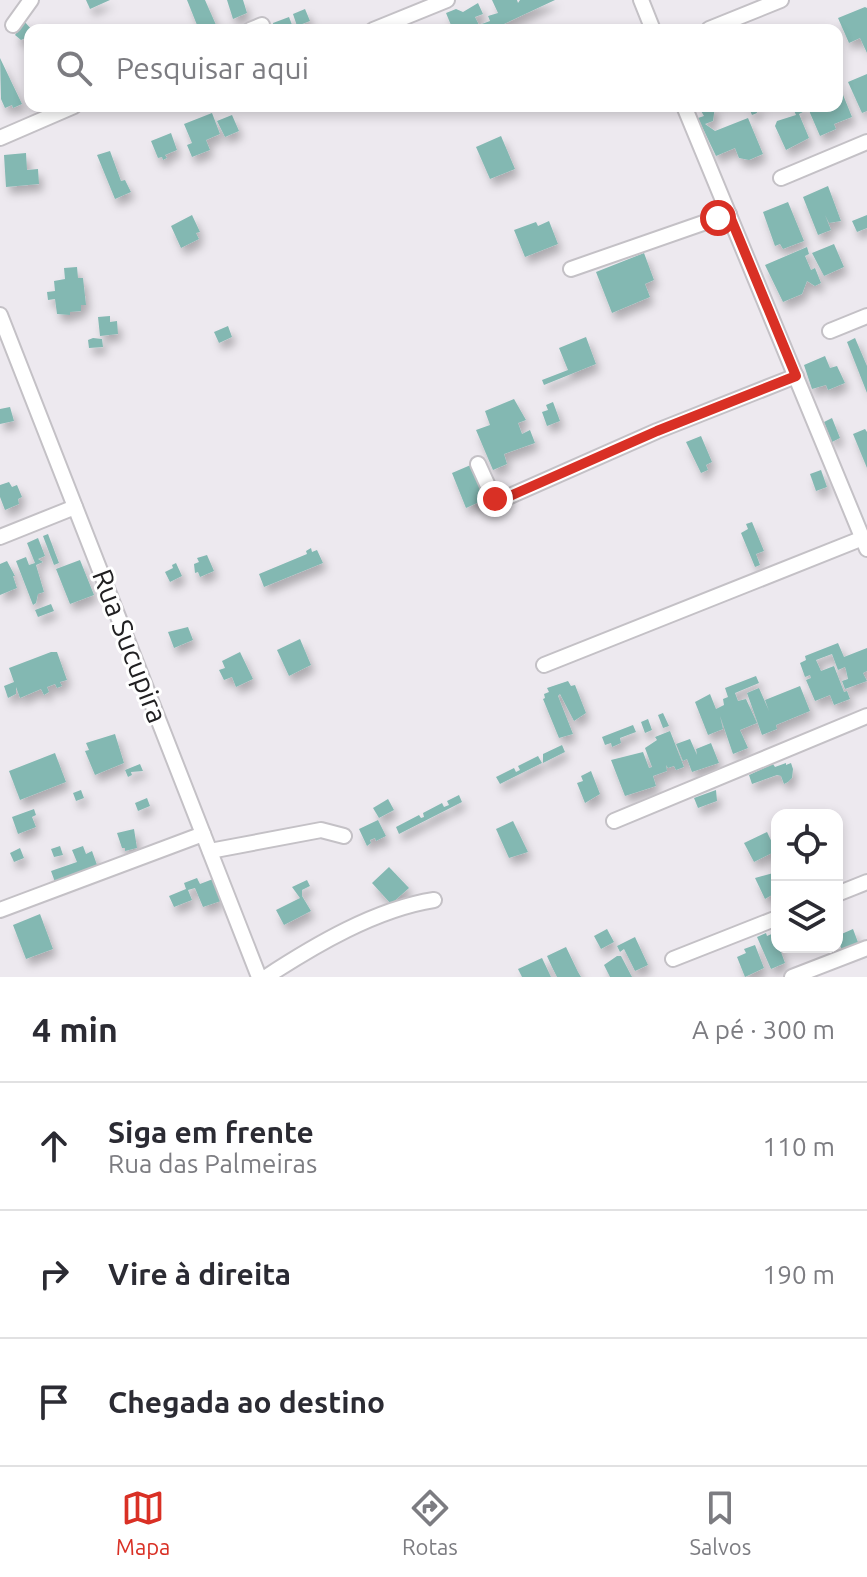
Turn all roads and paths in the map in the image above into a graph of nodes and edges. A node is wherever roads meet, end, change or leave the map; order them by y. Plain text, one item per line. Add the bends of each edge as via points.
1 (31, 0) edge
2 (447, 0) edge
3 (641, 0) edge
4 (781, 0) edge
5 (388, 24) edge
6 (651, 24) edge
7 (721, 24) edge
8 (13, 25) dead end
9 (60, 112) edge
10 (686, 112) edge
11 (0, 138) edge
12 (867, 142) edge
13 (781, 178) dead end
14 (729, 214) junction
15 (571, 269) dead end
16 (0, 315) edge
17 (867, 316) edge
18 (830, 331) dead end
19 (796, 376) junction
20 (478, 464) dead end
21 (75, 507) junction
22 (0, 537) edge
23 (865, 544) edge
24 (544, 665) dead end
25 (867, 716) edge
26 (614, 821) dead end
27 (203, 834) junction
28 (344, 836) dead end
29 (210, 851) junction
30 (867, 882) edge
31 (843, 892) edge
32 (434, 900) dead end
33 (0, 910) edge
34 (771, 920) edge
35 (867, 948) edge
36 (673, 959) dead end
37 (259, 977) edge
38 (266, 977) edge
39 (792, 977) edge

1 - 8 street
2 - 5 street
3 - 6 street
4 - 7 street
9 - 11 street
10 - 14 street
12 - 13 street
14 - 15 street
14 - 19 street
16 - 21 street, Rua Sucupira
17 - 18 street
19 - 20 street via 501,500 493,497
19 - 23 street
21 - 22 street
21 - 27 street, Rua Sucupira
23 - 24 street
25 - 26 street
27 - 29 street, Rua Sucupira
27 - 33 street
28 - 29 street via 321,830
29 - 37 street, Rua Sucupira
30 - 31 street
32 - 38 street via 341,932
34 - 36 street
35 - 39 street

